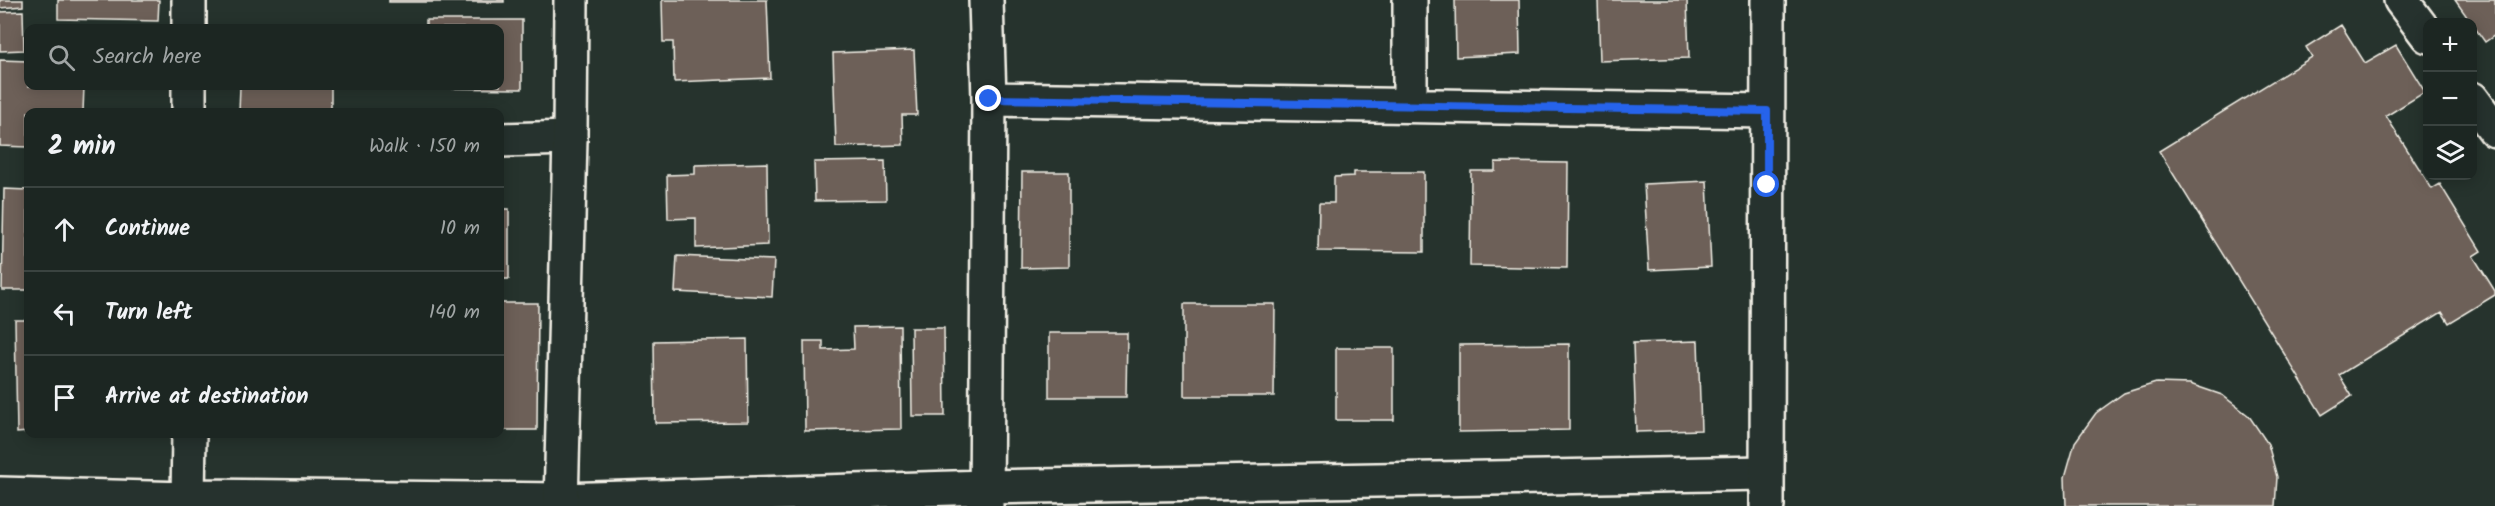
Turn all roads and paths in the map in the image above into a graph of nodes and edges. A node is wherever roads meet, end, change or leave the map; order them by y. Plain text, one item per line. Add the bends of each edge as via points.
1 (189, 0) edge
2 (571, 0) edge
3 (987, 0) edge
4 (1410, 0) edge
5 (1767, 0) edge
6 (2401, 0) edge
7 (189, 24) edge
8 (2423, 30) edge
9 (189, 90) edge
10 (989, 99) junction
11 (1410, 104) junction
12 (2477, 106) edge
13 (189, 108) edge
14 (1767, 111) junction
15 (2495, 130) edge
16 (570, 138) junction
17 (504, 140) edge
18 (190, 438) edge
19 (1766, 473) junction
20 (1429, 493) edge
21 (0, 494) edge
22 (986, 496) edge
23 (198, 500) edge
24 (561, 503) edge
25 (1767, 506) edge

1 - 7 street
2 - 16 street
3 - 10 street
4 - 11 street
5 - 14 street
6 - 8 street
9 - 13 street
10 - 11 street
10 - 22 street
11 - 14 street
12 - 15 street
14 - 19 street
16 - 17 street
16 - 24 street
18 - 23 street
19 - 20 street
19 - 25 street
20 - 22 street
21 - 23 street
22 - 24 street
23 - 24 street

